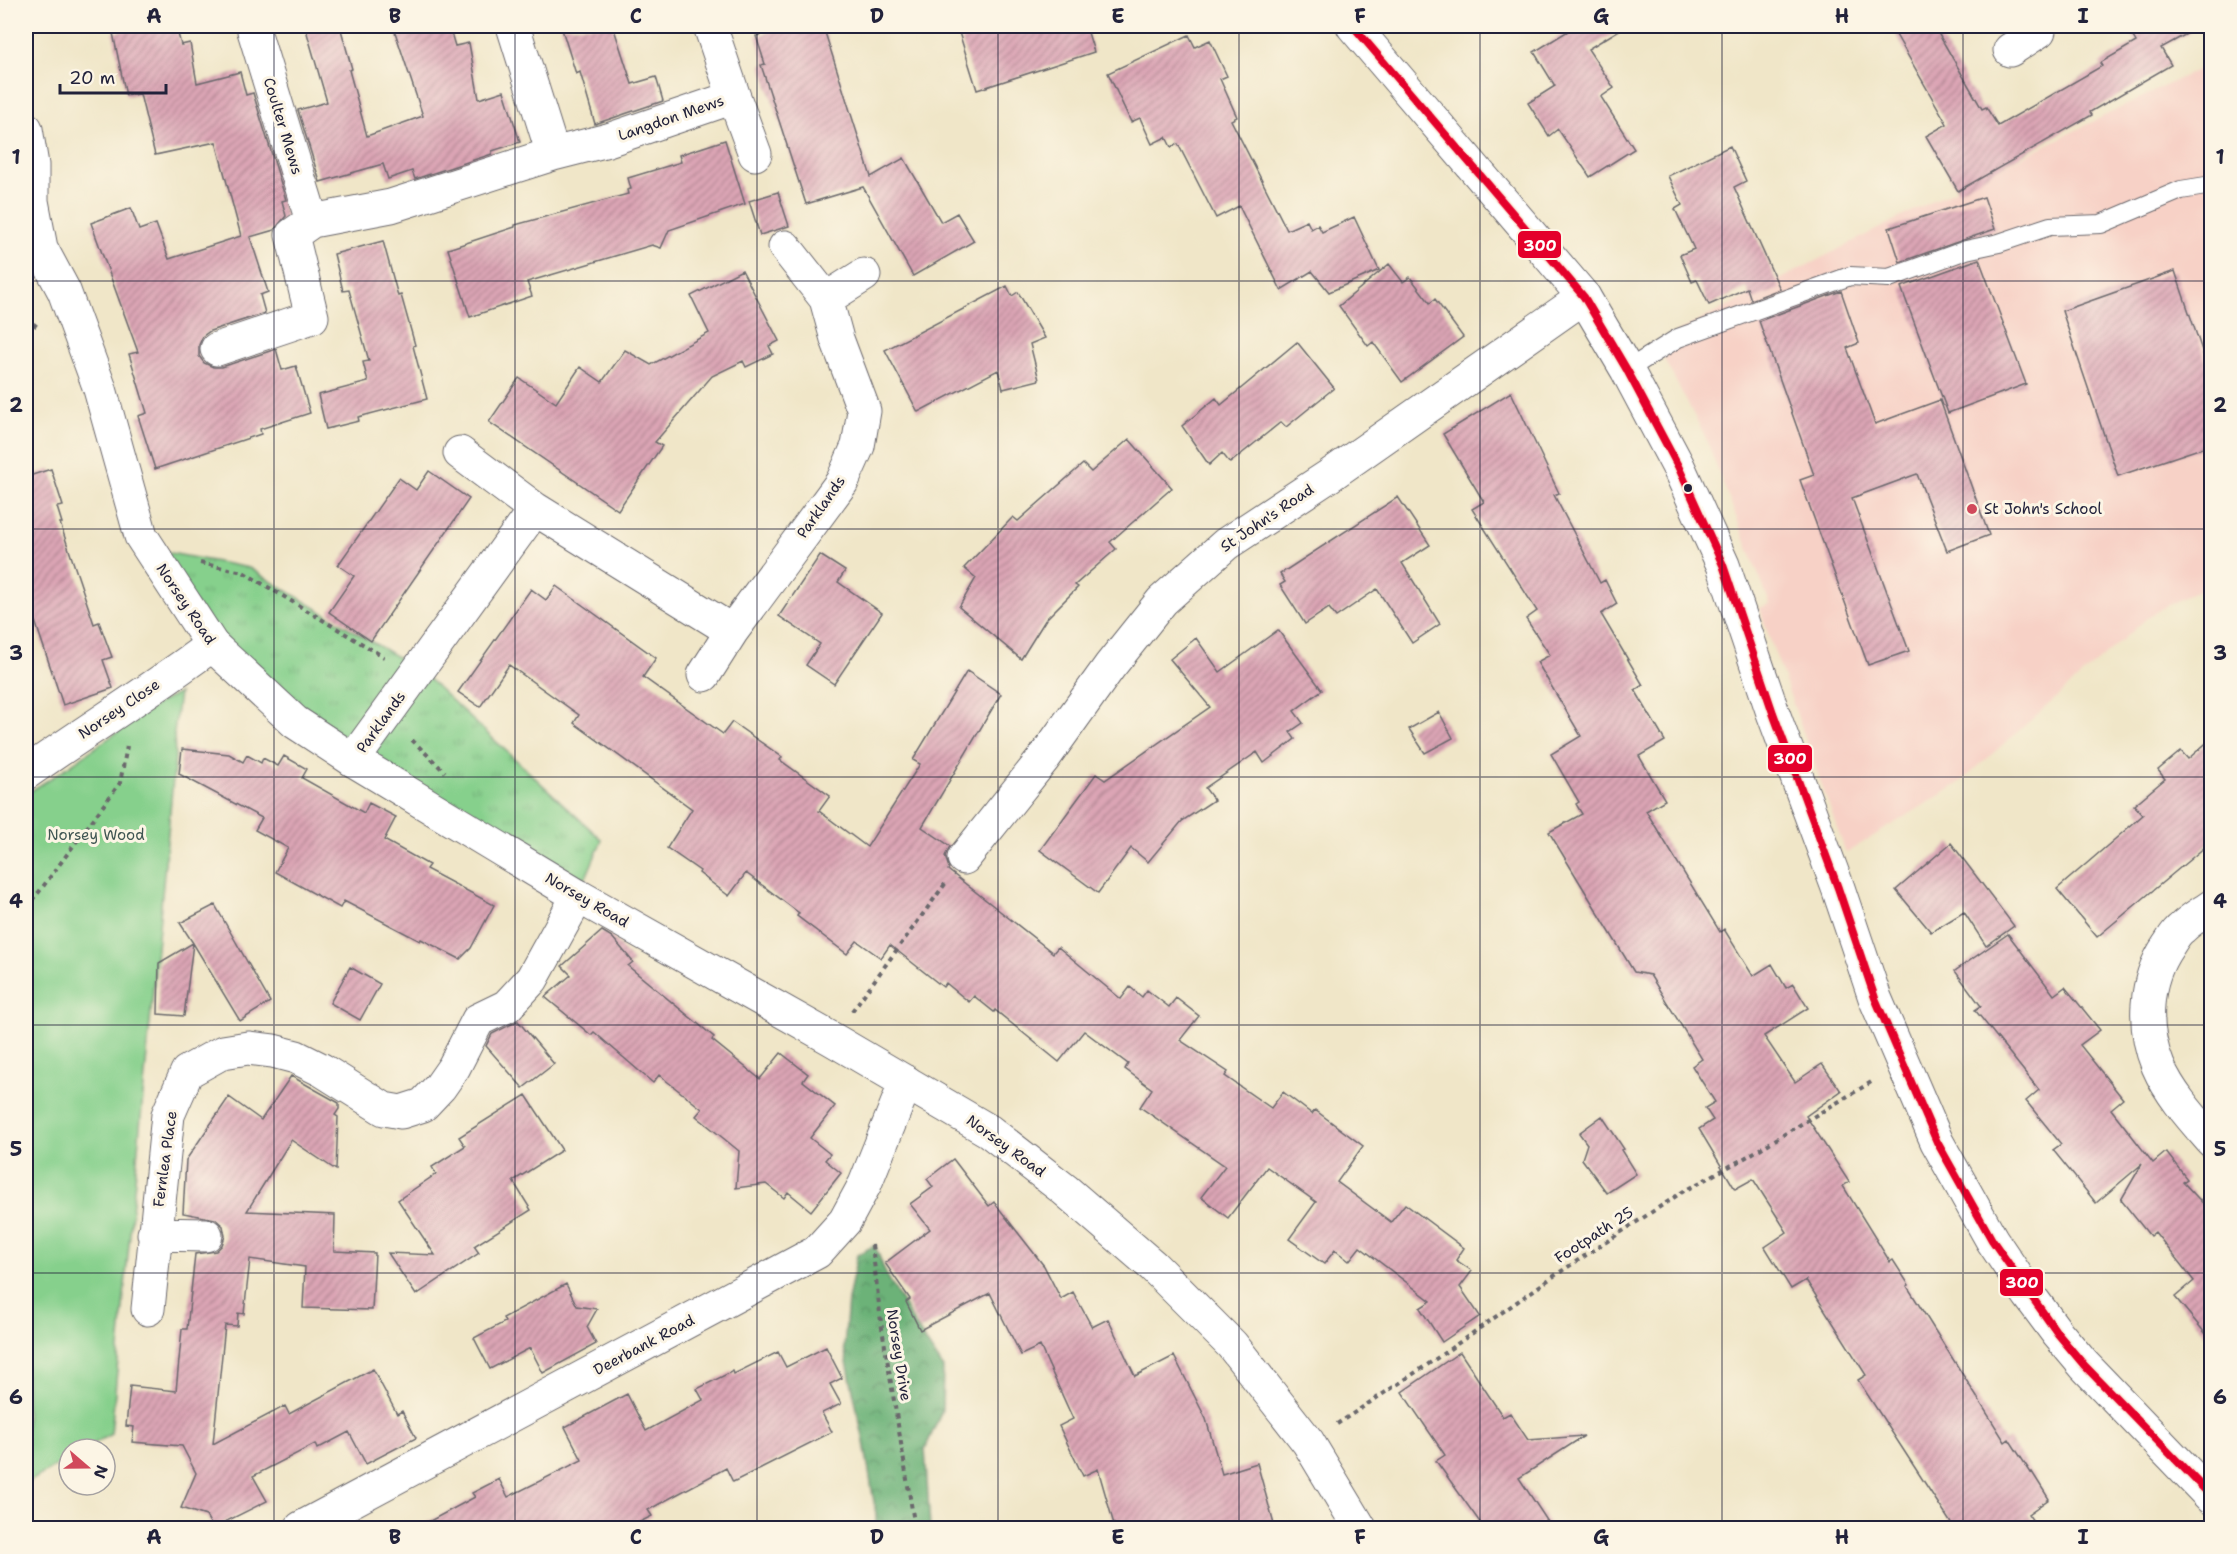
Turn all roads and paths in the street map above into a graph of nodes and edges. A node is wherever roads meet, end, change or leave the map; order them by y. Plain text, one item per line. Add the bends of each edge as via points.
1 (513, 26) edge
2 (710, 26) edge
3 (1353, 26) edge
4 (2042, 27) edge
5 (254, 30) dead end
6 (2010, 50) dead end
7 (734, 97) junction
8 (26, 129) edge
9 (553, 154) junction
10 (755, 154) dead end
11 (2211, 185) edge
12 (312, 221) junction
13 (785, 247) dead end
14 (33, 250) edge
15 (864, 275) dead end
16 (1584, 297) junction
17 (826, 299) junction
18 (217, 349) dead end
19 (1627, 370) junction
20 (460, 453) dead end
21 (536, 509) junction
22 (152, 553) junction
23 (732, 631) junction
24 (212, 645) junction
25 (704, 675) dead end
26 (414, 676) junction
27 (129, 701) junction
28 (353, 760) junction
29 (26, 773) edge
30 (964, 858) joint
31 (579, 896) junction
32 (2211, 906) edge
33 (26, 907) edge
34 (832, 1039) junction
35 (1902, 1062) junction
36 (906, 1082) junction
37 (2211, 1141) edge
38 (154, 1234) junction
39 (206, 1235) dead end
40 (871, 1242) dead end
41 (148, 1309) dead end
42 (1308, 1442) junction
43 (2211, 1498) edge
44 (301, 1528) edge
45 (915, 1528) edge
46 (1360, 1528) edge

1 - 9 street
2 - 7 street, Langdon Mews
3 - 16 street
4 - 6 street
5 - 12 street, Coulter Mews
7 - 9 street, Langdon Mews via 608,140
7 - 10 street, Langdon Mews
8 - 14 street, Norsey Road via 32,165
9 - 12 street, Langdon Mews via 392,206
11 - 19 lane via 2181,190 2101,224 2049,226 1889,278 1850,276 1678,338
12 - 18 street via 292,236 312,316
13 - 17 street, Parklands
14 - 22 street, Norsey Road via 64,291 100,388 141,536
15 - 17 street
16 - 19 street
16 - 30 street, St John's Road via 1226,544 1162,601
17 - 23 street, Parklands via 864,411 858,446 842,482
19 - 35 street via 1724,565 1875,998
20 - 21 street
21 - 23 street
21 - 26 street, Parklands
22 - 24 street, Norsey Road
22 - 26 path via 243,572
23 - 25 street, Parklands
24 - 27 street, Norsey Close
24 - 28 street, Norsey Road via 295,722
26 - 28 street, Parklands
27 - 29 street, Norsey Close
27 - 33 path via 132,723 120,783
28 - 31 street, Norsey Road
30 - 34 path
31 - 34 street, Norsey Road
31 - 38 street, Fernlea Place via 532,979 507,1006 478,1020 454,1067 423,1105 401,1112 384,1109 322,1070 273,1051 248,1048 223,1052 188,1072 168,1115
32 - 37 street via 2180,929 2157,962 2148,1006 2158,1066
34 - 36 street, Norsey Road
35 - 42 path, Footpath 25 via 1753,1154 1684,1191
35 - 43 street via 1937,1142 1992,1240 2029,1295 2084,1365
36 - 42 street, Norsey Road via 989,1131 1153,1266 1232,1345
36 - 44 street, Deerbank Road via 865,1184 845,1221 817,1252
38 - 39 street
38 - 41 street, Fernlea Place
40 - 45 path, Norsey Drive
42 - 46 street, Norsey Road

